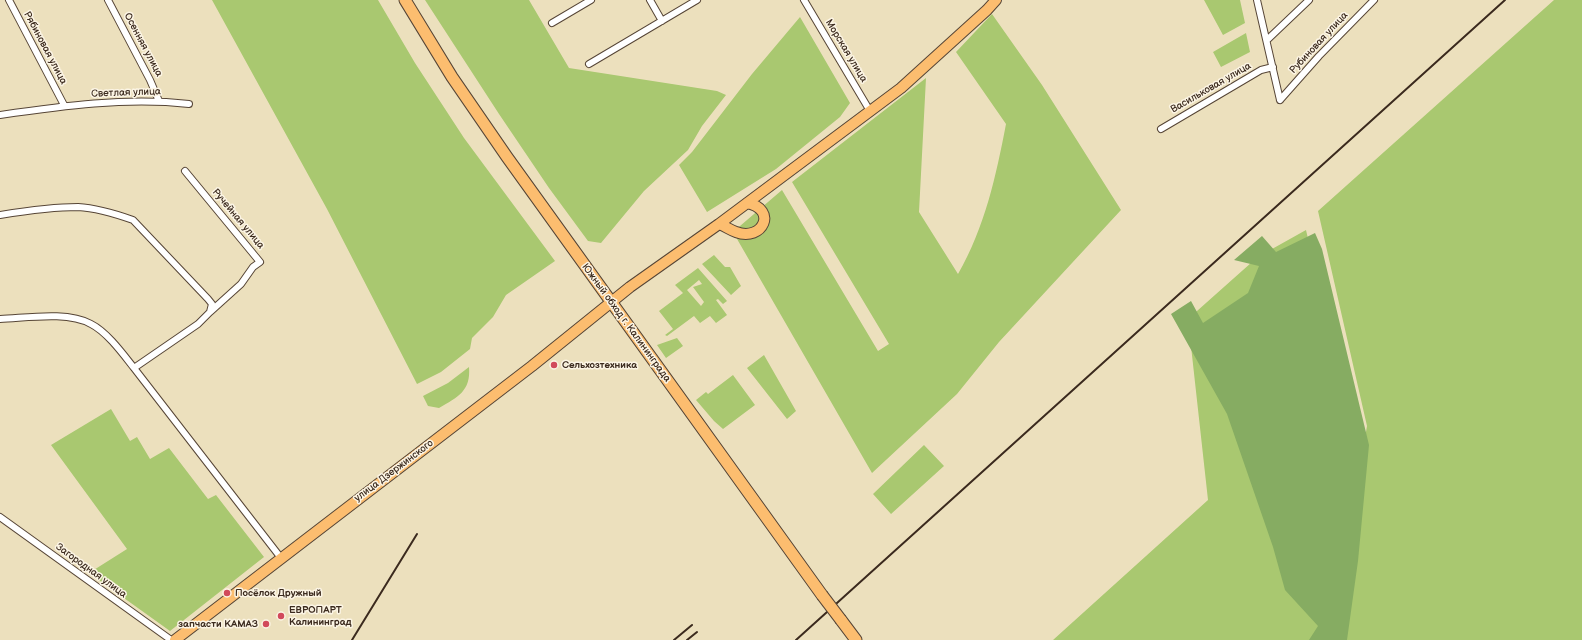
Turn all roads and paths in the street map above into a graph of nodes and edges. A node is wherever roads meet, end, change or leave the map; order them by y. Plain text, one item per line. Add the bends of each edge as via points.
1 (9, 0) edge
2 (108, 0) edge
3 (405, 0) edge
4 (591, 0) edge
5 (650, 0) edge
6 (698, 0) edge
7 (804, 0) edge
8 (996, 0) edge
9 (1257, 0) edge
10 (1309, 0) edge
11 (1374, 0) edge
12 (662, 21) junction
13 (552, 23) dead end
14 (1267, 40) junction
15 (589, 64) dead end
16 (1273, 67) junction
17 (159, 101) junction
18 (188, 104) dead end
19 (64, 105) junction
20 (870, 111) junction
21 (0, 115) edge
22 (1161, 129) dead end
23 (185, 172) dead end
24 (747, 203) junction
25 (0, 215) edge
26 (719, 224) junction
27 (612, 302) junction
28 (210, 312) junction
29 (0, 319) edge
30 (134, 368) junction
31 (0, 517) edge
32 (280, 558) junction
33 (171, 640) edge
34 (176, 640) edge
35 (856, 640) edge

1 - 19 street, Рябиновая улица
2 - 17 street, Осенняя улица
3 - 27 highway, Южный обход г. Калининграда via 460,89
4 - 13 street
5 - 12 street
6 - 12 street
7 - 20 street, Морская улица
8 - 20 main road, улица Дзержинского via 901,88
9 - 14 street
10 - 14 street
11 - 16 street, Рубиновая улица via 1280,100
12 - 15 street
14 - 16 street
16 - 22 street, Васильковая улица via 1261,70
17 - 18 street, Светлая улица
17 - 19 street, Светлая улица
19 - 21 street, Светлая улица
20 - 24 main road, улица Дзержинского
23 - 28 street, Ручейная улица via 260,262 253,267 242,284
24 - 26 main road, улица Дзержинского
24 - 26 main road via 759,207 763,213 765,220 760,230 741,233
25 - 28 street via 79,207 133,220 208,298 212,304
26 - 27 main road, улица Дзержинского
27 - 32 main road, улица Дзержинского
27 - 35 highway, Южный обход г. Калининграда, bridge
28 - 30 street via 198,324
29 - 30 street via 77,318 93,324 113,342
30 - 32 street
31 - 33 street, Загородная улица
32 - 34 main road, улица Дзержинского

